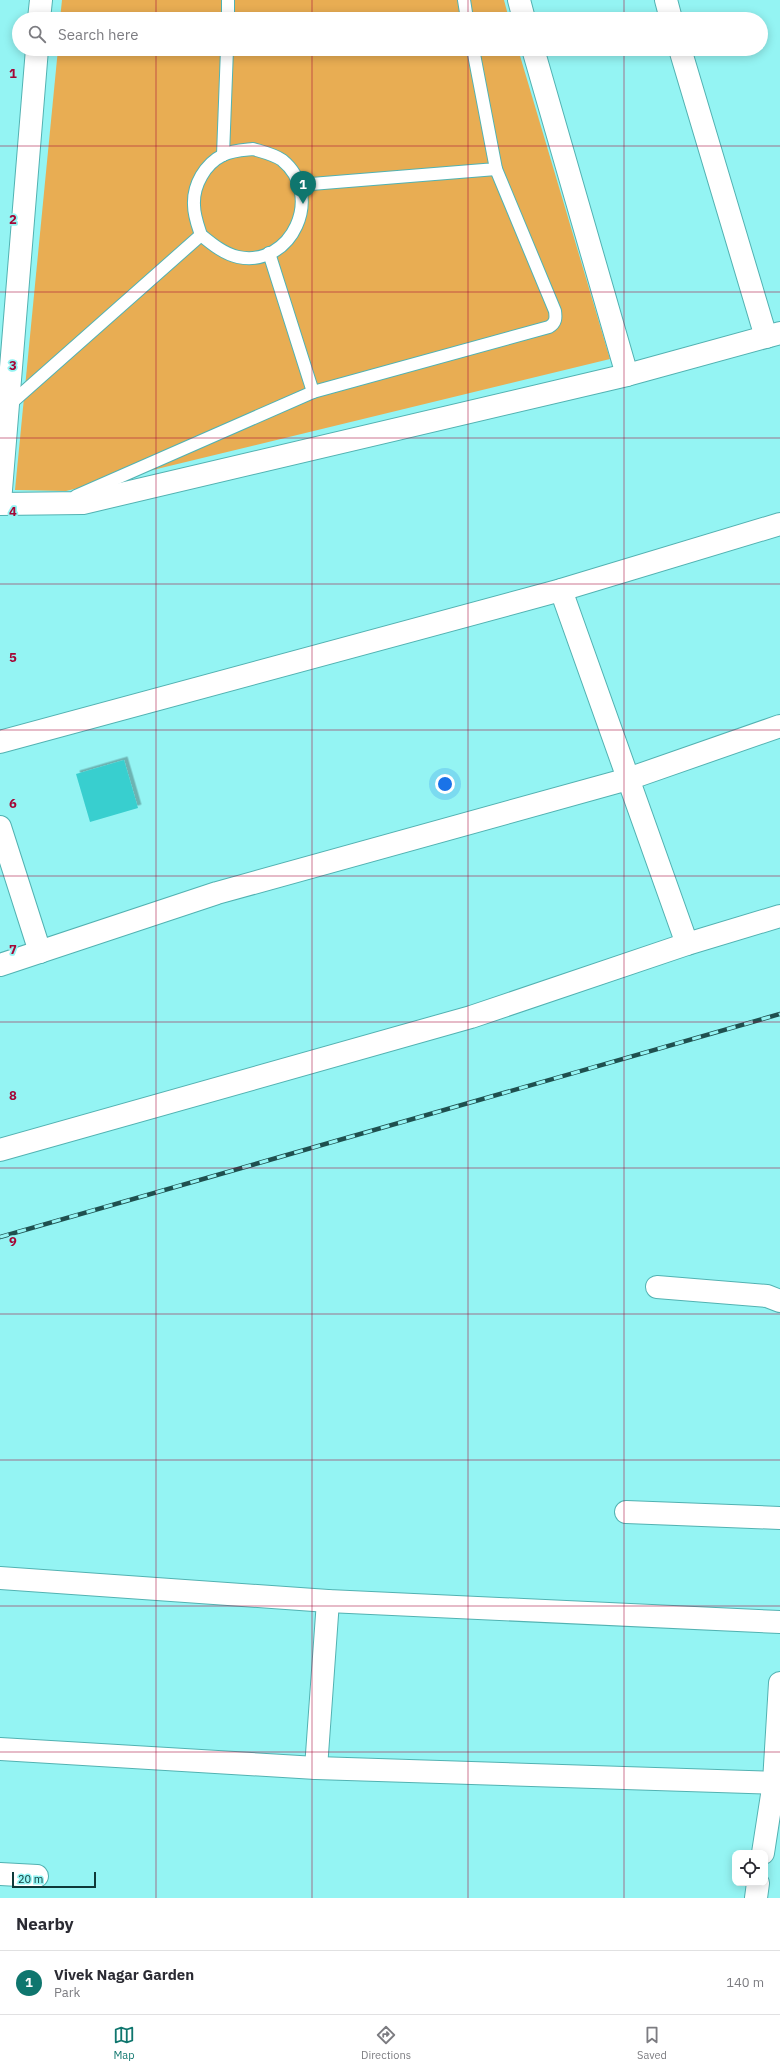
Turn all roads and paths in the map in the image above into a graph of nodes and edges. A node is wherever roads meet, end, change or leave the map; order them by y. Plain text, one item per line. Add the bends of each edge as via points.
1 (41, 0) edge
2 (228, 0) edge
3 (464, 0) edge
4 (519, 0) edge
5 (666, 0) edge
6 (40, 12) edge
7 (228, 12) edge
8 (467, 12) edge
9 (522, 12) edge
10 (670, 12) edge
11 (36, 56) edge
12 (227, 56) edge
13 (474, 56) edge
14 (535, 56) edge
15 (682, 56) edge
16 (223, 155) junction
17 (496, 169) junction
18 (299, 185) junction
19 (201, 235) junction
20 (270, 253) junction
21 (773, 335) edge
22 (627, 375) junction
23 (313, 392) junction
24 (9, 405) junction
25 (0, 503) edge
26 (59, 504) junction
27 (780, 524) edge
28 (561, 590) junction
29 (780, 726) edge
30 (0, 742) edge
31 (628, 779) junction
32 (0, 827) edge
33 (780, 916) edge
34 (687, 944) junction
35 (40, 952) junction
36 (0, 965) edge
37 (0, 1150) edge
38 (656, 1286) dead end
39 (780, 1301) edge
40 (626, 1512) dead end
41 (780, 1518) edge
42 (0, 1578) edge
43 (328, 1601) junction
44 (780, 1622) edge
45 (780, 1683) edge
46 (0, 1749) edge
47 (316, 1768) junction
48 (777, 1782) edge
49 (764, 1850) edge
50 (0, 1874) edge
51 (37, 1876) dead end
52 (758, 1886) edge
53 (756, 1898) edge

1 - 6 street
2 - 7 lane
3 - 8 lane
4 - 9 street
5 - 10 street
11 - 24 street
12 - 16 lane
13 - 17 lane
14 - 22 street
15 - 21 street
16 - 18 lane via 253,149 268,153 282,160
16 - 19 lane via 201,176 195,190 194,205
17 - 18 lane
17 - 23 lane via 555,310 556,320 553,324
18 - 20 lane via 301,217 294,232 283,245
19 - 20 lane via 225,252 239,257
19 - 24 lane
20 - 23 lane
21 - 22 street
22 - 26 street via 83,503
23 - 26 lane
24 - 25 street
25 - 26 street
27 - 28 street
28 - 30 street
28 - 31 street
29 - 31 street
31 - 34 street
31 - 35 street via 217,893
32 - 35 street
33 - 34 street
34 - 37 street via 471,1017
35 - 36 street
38 - 39 street via 767,1296
40 - 41 street
42 - 43 street
43 - 44 street
43 - 47 street
45 - 48 street
46 - 47 street
47 - 48 street
48 - 49 street
50 - 51 street
52 - 53 street

